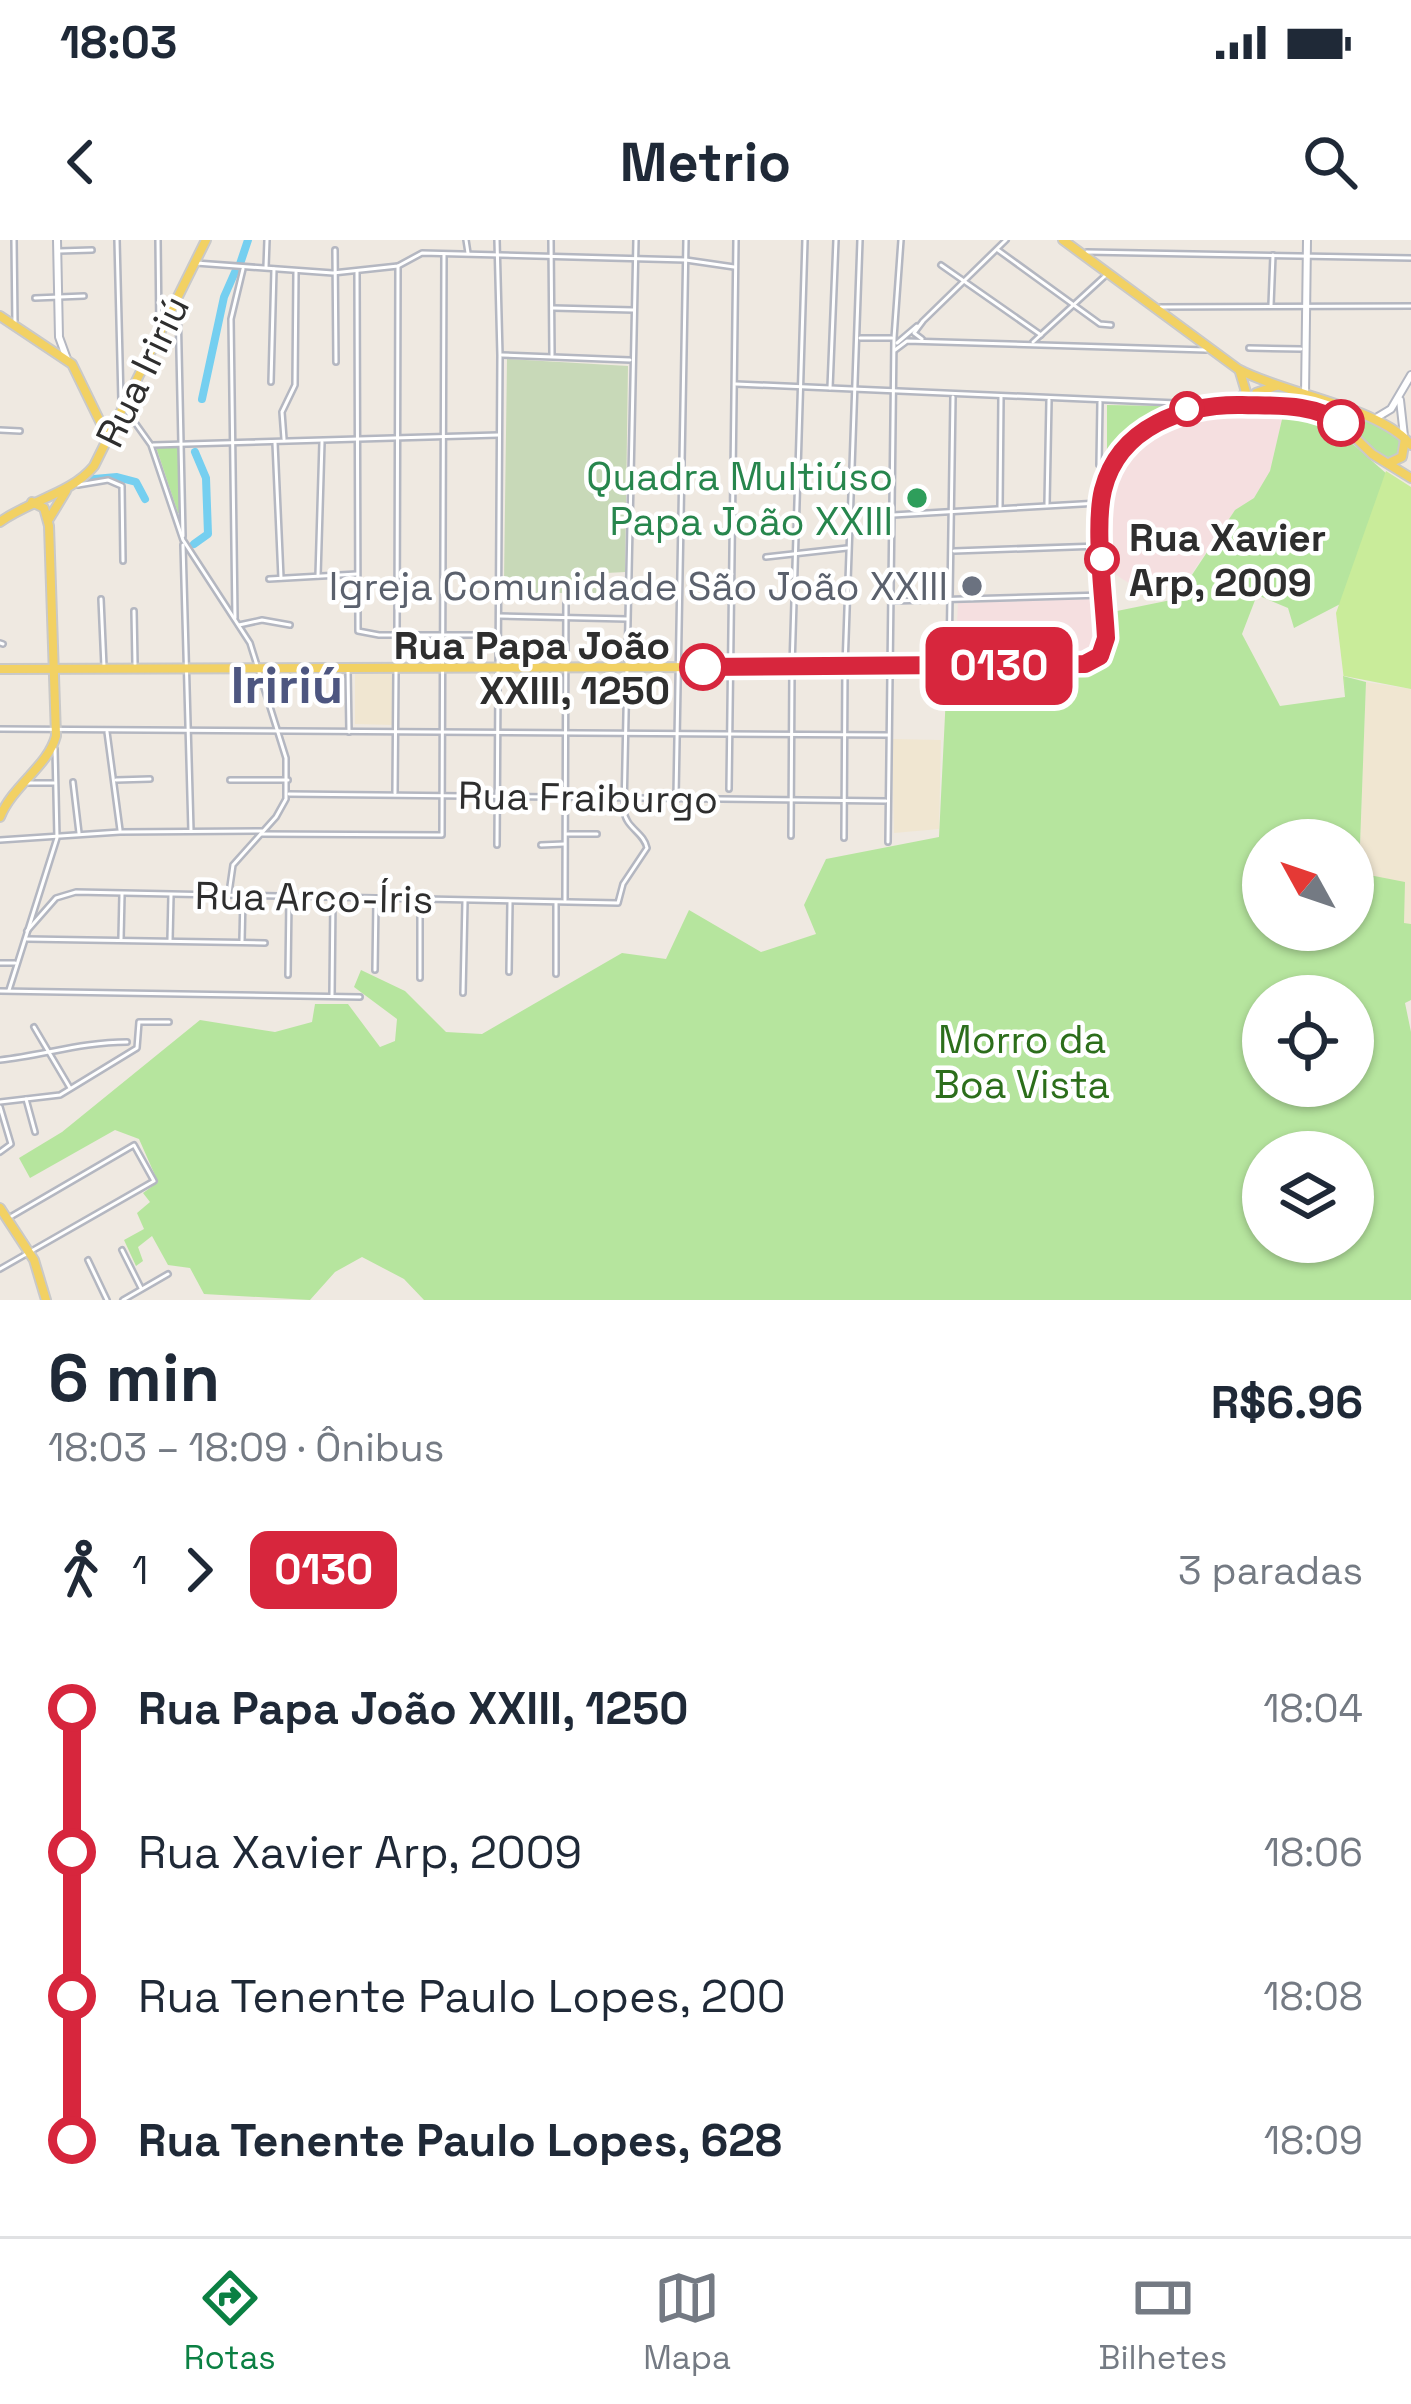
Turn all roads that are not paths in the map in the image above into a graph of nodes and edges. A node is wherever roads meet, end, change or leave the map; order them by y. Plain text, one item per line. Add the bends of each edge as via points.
1 (14, 240) edge
2 (57, 240) edge
3 (116, 240) edge
4 (158, 240) edge
5 (206, 240) edge
6 (267, 240) edge
7 (466, 240) edge
8 (497, 240) edge
9 (551, 240) edge
10 (636, 240) edge
11 (686, 240) edge
12 (736, 240) edge
13 (805, 240) edge
14 (836, 240) edge
15 (860, 240) edge
16 (901, 240) edge
17 (912, 240) edge
18 (1006, 240) edge
19 (1063, 240) edge
20 (1307, 240) edge
21 (997, 249) junction
22 (92, 250) dead end
23 (335, 250) dead end
24 (57, 251) junction
25 (1079, 252) junction
26 (444, 254) junction
27 (468, 254) junction
28 (497, 255) junction
29 (1273, 256) junction
30 (1307, 256) junction
31 (551, 257) junction
32 (1411, 258) edge
33 (636, 259) junction
34 (686, 260) junction
35 (195, 263) junction
36 (940, 265) dead end
37 (240, 266) junction
38 (398, 266) junction
39 (735, 267) junction
40 (266, 268) junction
41 (274, 269) junction
42 (357, 269) junction
43 (296, 271) junction
44 (335, 273) junction
45 (1108, 273) junction
46 (964, 281) junction
47 (84, 296) dead end
48 (58, 297) junction
49 (35, 298) dead end
50 (178, 298) junction
51 (1074, 305) junction
52 (1306, 306) junction
53 (1411, 306) edge
54 (1154, 307) junction
55 (1271, 307) junction
56 (552, 308) junction
57 (635, 310) junction
58 (0, 316) edge
59 (922, 321) junction
60 (896, 325) junction
61 (14, 326) junction
62 (1111, 326) dead end
63 (1041, 335) junction
64 (59, 337) junction
65 (159, 338) junction
66 (856, 338) junction
67 (894, 338) junction
68 (904, 339) junction
69 (932, 341) junction
70 (1032, 344) junction
71 (49, 347) junction
72 (1249, 348) dead end
73 (1305, 349) junction
74 (894, 350) junction
75 (1213, 350) junction
76 (500, 355) junction
77 (552, 357) junction
78 (67, 359) junction
79 (634, 361) junction
80 (336, 362) dead end
81 (1238, 369) junction
82 (1411, 376) edge
83 (271, 382) dead end
84 (734, 384) junction
85 (1277, 386) junction
86 (800, 388) junction
87 (830, 390) junction
88 (1402, 390) junction
89 (854, 392) junction
90 (894, 394) junction
91 (953, 395) junction
92 (1305, 396) junction
93 (1001, 397) junction
94 (1049, 399) junction
95 (1100, 400) junction
96 (1166, 403) junction
97 (1211, 404) junction
98 (1233, 405) junction
99 (1259, 406) junction
100 (125, 408) junction
101 (1170, 416) junction
102 (101, 418) junction
103 (1372, 419) junction
104 (117, 423) junction
105 (0, 430) edge
106 (20, 431) dead end
107 (500, 435) junction
108 (443, 436) junction
109 (398, 438) junction
110 (357, 439) junction
111 (108, 440) junction
112 (322, 440) junction
113 (274, 441) junction
114 (284, 441) junction
115 (1407, 441) edge
116 (233, 442) junction
117 (181, 444) junction
118 (151, 445) junction
119 (1388, 464) junction
120 (1110, 472) junction
121 (1411, 478) edge
122 (70, 486) junction
123 (31, 502) junction
124 (1101, 503) junction
125 (1047, 506) junction
126 (1000, 509) junction
127 (952, 512) junction
128 (892, 515) junction
129 (0, 522) edge
130 (49, 526) junction
131 (183, 540) junction
132 (1102, 546) junction
133 (849, 548) junction
134 (951, 551) junction
135 (795, 554) junction
136 (766, 556) dead end
137 (123, 561) dead end
138 (358, 574) junction
139 (318, 576) junction
140 (281, 578) junction
141 (269, 579) dead end
142 (566, 594) dead end
143 (1103, 595) junction
144 (101, 599) dead end
145 (950, 599) junction
146 (891, 602) junction
147 (134, 611) dead end
148 (497, 616) junction
149 (566, 618) junction
150 (628, 619) junction
151 (236, 622) junction
152 (290, 625) dead end
153 (443, 634) junction
154 (497, 634) junction
155 (397, 635) junction
156 (949, 666) junction
157 (627, 667) junction
158 (677, 667) junction
159 (728, 667) junction
160 (792, 667) junction
161 (845, 667) junction
162 (889, 667) junction
163 (136, 668) junction
164 (188, 668) junction
165 (260, 668) junction
166 (348, 668) junction
167 (396, 668) junction
168 (443, 668) junction
169 (497, 668) junction
170 (566, 668) junction
171 (0, 669) edge
172 (54, 669) junction
173 (104, 669) junction
174 (0, 729) edge
175 (56, 730) junction
176 (107, 730) junction
177 (189, 730) junction
178 (278, 731) junction
179 (349, 732) junction
180 (396, 732) junction
181 (442, 732) junction
182 (497, 733) junction
183 (566, 733) junction
184 (626, 734) junction
185 (676, 734) junction
186 (728, 734) junction
187 (791, 734) junction
188 (844, 735) junction
189 (889, 735) junction
190 (55, 741) junction
191 (150, 779) dead end
192 (114, 780) junction
193 (230, 780) dead end
194 (288, 780) junction
195 (20, 782) junction
196 (74, 782) dead end
197 (56, 783) junction
198 (729, 789) dead end
199 (288, 794) junction
200 (395, 795) junction
201 (442, 796) junction
202 (497, 796) junction
203 (566, 797) junction
204 (624, 798) junction
205 (676, 798) junction
206 (791, 800) junction
207 (844, 800) junction
208 (889, 801) junction
209 (0, 818) edge
210 (121, 832) junction
211 (191, 832) junction
212 (262, 833) junction
213 (79, 834) junction
214 (566, 834) junction
215 (597, 835) dead end
216 (791, 836) dead end
217 (57, 838) junction
218 (844, 838) dead end
219 (0, 840) edge
220 (888, 842) dead end
221 (566, 844) junction
222 (497, 845) dead end
223 (541, 845) dead end
224 (122, 893) junction
225 (171, 894) junction
226 (229, 895) junction
227 (243, 895) junction
228 (289, 896) junction
229 (333, 897) junction
230 (376, 898) junction
231 (420, 899) junction
232 (465, 900) junction
233 (510, 901) junction
234 (556, 902) junction
235 (565, 902) junction
236 (28, 931) junction
237 (25, 939) junction
238 (121, 940) junction
239 (170, 941) junction
240 (242, 943) junction
241 (265, 943) dead end
242 (0, 963) edge
243 (17, 963) junction
244 (375, 970) dead end
245 (509, 972) dead end
246 (556, 974) dead end
247 (288, 975) dead end
248 (419, 978) dead end
249 (0, 992) edge
250 (8, 992) junction
251 (463, 992) dead end
252 (332, 997) junction
253 (361, 997) dead end
254 (170, 1022) dead end
255 (34, 1027) dead end
256 (127, 1042) dead end
257 (50, 1054) junction
258 (0, 1060) edge
259 (71, 1090) junction
260 (26, 1098) junction
261 (0, 1104) edge
262 (35, 1132) dead end
263 (0, 1152) edge
264 (0, 1208) edge
265 (4, 1221) edge
266 (122, 1250) dead end
267 (30, 1252) junction
268 (88, 1260) dead end
269 (0, 1269) edge
270 (169, 1274) dead end
271 (142, 1289) junction
272 (46, 1300) edge
273 (106, 1300) edge
274 (123, 1300) edge

1 - 61 street
2 - 24 street
3 - 100 street
4 - 65 street
5 - 35 main road, Rua Iririú
6 - 40 street
7 - 27 street
8 - 28 street
9 - 31 street
10 - 33 street
11 - 34 street
12 - 39 street
13 - 86 street
14 - 87 street
15 - 66 street
16 - 17 street
16 - 60 street
18 - 21 street
19 - 25 main road
20 - 30 street
21 - 46 street
21 - 51 street
22 - 24 street
23 - 44 street
24 - 48 street
25 - 29 street
25 - 45 main road
26 - 27 street
26 - 38 street via 419,254
26 - 108 street
27 - 28 street
28 - 31 street
28 - 76 street
29 - 30 street
29 - 55 street
30 - 32 street
30 - 52 street
31 - 33 street
31 - 56 street
33 - 34 street
33 - 57 street
34 - 39 street
34 - 158 street
35 - 37 street
35 - 50 main road, Rua Iririú
36 - 46 street
37 - 40 street
37 - 116 street via 231,319
38 - 42 street
38 - 109 street
39 - 84 street
40 - 41 street
41 - 43 street
41 - 83 street
42 - 44 street
42 - 110 street
43 - 44 street
43 - 114 street via 295,385 282,412
44 - 80 street
45 - 51 street
45 - 54 main road
46 - 59 street
46 - 63 street
47 - 48 street
48 - 49 street
48 - 64 street
50 - 65 main road, Rua Iririú
50 - 117 street
51 - 62 street
51 - 63 street
52 - 53 street
52 - 55 street
52 - 73 street
54 - 55 street
54 - 75 main road
56 - 57 street
56 - 77 street
57 - 79 street
58 - 61 main road
59 - 68 street
59 - 69 street via 914,335
60 - 67 street
60 - 68 street
61 - 71 main road
63 - 70 street
64 - 71 street
64 - 78 street
65 - 100 main road, Rua Iririú
66 - 67 street
66 - 89 street
67 - 74 street
68 - 69 street
68 - 74 street
69 - 70 street
70 - 75 street
71 - 78 main road
72 - 73 street
73 - 92 street
74 - 90 street
75 - 81 main road
76 - 77 street
76 - 107 street
77 - 79 street
78 - 102 main road
79 - 150 street
81 - 85 main road
81 - 98 main road via 1246,392
82 - 88 street
84 - 86 street
84 - 159 street
85 - 92 main road
85 - 99 main road via 1256,393
86 - 87 street
86 - 135 street
87 - 89 street
88 - 103 street via 1388,412
88 - 115 street
89 - 90 street
89 - 133 street
90 - 91 street
90 - 128 street
91 - 93 street
91 - 127 street
92 - 103 main road
93 - 94 street
93 - 126 street
94 - 95 street
94 - 125 street
95 - 96 street
95 - 120 street via 1099,465
96 - 97 street
96 - 101 street
97 - 98 main road
97 - 101 main road
98 - 99 main road
99 - 119 main road via 1323,412
100 - 104 main road, Rua Iririú
100 - 118 street
101 - 120 main road via 1137,437
102 - 104 main road
102 - 111 main road
103 - 115 main road
104 - 111 main road, Rua Iririú
105 - 106 street
107 - 108 street
107 - 148 street
108 - 109 street
108 - 153 street
109 - 110 street
109 - 155 street
110 - 112 street
110 - 138 street
111 - 122 main road, Rua Iririú
112 - 114 street
112 - 139 street
113 - 114 street
113 - 116 street
113 - 140 street
115 - 119 main road via 1402,457
116 - 117 street
116 - 151 street
117 - 118 street
117 - 131 street
118 - 131 street
119 - 121 main road
120 - 124 main road
122 - 123 main road, Rua Iririú
122 - 130 main road
122 - 137 street via 122,486
123 - 129 main road, Rua Iririú
123 - 130 main road via 44,508
124 - 125 street
124 - 132 main road
125 - 126 street
126 - 127 street
127 - 128 street
127 - 134 street
128 - 146 street
130 - 172 main road
131 - 151 street
131 - 164 street
132 - 134 street
132 - 143 main road
133 - 135 street
133 - 161 street
134 - 145 street
135 - 136 street
135 - 160 street
138 - 139 street
138 - 155 street via 358,631
139 - 140 street
140 - 141 street
142 - 149 street
143 - 145 street
143 - 156 main road via 1100,656 1079,666
144 - 173 street
145 - 146 street
145 - 156 street
146 - 162 street
147 - 163 street
148 - 149 street
148 - 154 street
149 - 150 street
149 - 170 street
150 - 157 street
151 - 152 street
151 - 165 street
153 - 154 street
153 - 155 street
153 - 168 street
154 - 169 street
156 - 162 main road
157 - 158 main road
157 - 170 main road
157 - 184 street
158 - 159 main road
158 - 185 street
159 - 160 main road
159 - 186 street
160 - 161 main road
160 - 187 street
161 - 162 main road
161 - 188 street
162 - 189 street
163 - 164 main road
163 - 173 main road
164 - 165 main road
164 - 177 street
165 - 166 main road
165 - 178 street
166 - 167 main road
166 - 179 street
167 - 168 main road
167 - 180 street
168 - 169 main road
168 - 181 street
169 - 170 main road
169 - 182 street
170 - 183 street
171 - 172 main road
172 - 173 main road
172 - 175 main road
174 - 175 street
175 - 176 street
175 - 190 main road
176 - 177 street
176 - 192 street
177 - 178 street
177 - 211 street
178 - 179 street
178 - 194 street
179 - 180 street
180 - 181 street
180 - 200 street
181 - 182 street
181 - 201 street
182 - 183 street
182 - 202 street
183 - 184 street
183 - 203 street
184 - 185 street
184 - 204 street
185 - 186 street
185 - 205 street
186 - 187 street
186 - 198 street
187 - 188 street
187 - 206 street
188 - 189 street
188 - 207 street
189 - 208 street
190 - 195 main road
190 - 197 street
191 - 192 street
192 - 210 street
193 - 194 street
194 - 199 street
195 - 197 street
195 - 209 main road
196 - 213 street
197 - 217 street
199 - 200 street, Rua Fraiburgo
199 - 212 street
200 - 201 street, Rua Fraiburgo
201 - 202 street, Rua Fraiburgo
201 - 212 street via 442,836
202 - 203 street, Rua Fraiburgo
202 - 222 street
203 - 204 street, Rua Fraiburgo
203 - 214 street
204 - 205 street, Rua Fraiburgo
204 - 235 street, Rua Arco-Íris via 626,822 647,843 618,903
205 - 206 street, Rua Fraiburgo
206 - 207 street, Rua Fraiburgo
206 - 216 street
207 - 208 street, Rua Fraiburgo
207 - 218 street
208 - 220 street
210 - 211 street
210 - 213 street
211 - 212 street
212 - 226 street via 233,865
213 - 217 street
214 - 215 street
214 - 221 street
217 - 219 street
217 - 236 street
221 - 223 street
221 - 235 street
224 - 225 street, Rua Arco-Íris
224 - 236 street, Rua Arco-Íris via 63,894
224 - 238 street
225 - 226 street, Rua Arco-Íris
225 - 239 street
226 - 227 street, Rua Arco-Íris
227 - 228 street, Rua Arco-Íris
227 - 240 street
228 - 229 street, Rua Arco-Íris
228 - 247 street
229 - 230 street, Rua Arco-Íris
229 - 252 street
230 - 231 street, Rua Arco-Íris
230 - 244 street
231 - 232 street, Rua Arco-Íris
231 - 248 street
232 - 233 street, Rua Arco-Íris
232 - 251 street
233 - 234 street, Rua Arco-Íris
233 - 245 street
234 - 235 street, Rua Arco-Íris
234 - 246 street
236 - 237 street
237 - 238 street
237 - 243 street
238 - 239 street
239 - 240 street
240 - 241 street
242 - 243 street
243 - 250 street
249 - 250 street
250 - 252 street
252 - 253 street
254 - 259 street via 139,1022 136,1048
255 - 257 street
256 - 257 street
257 - 258 street
257 - 259 street
259 - 260 street
260 - 261 street
260 - 262 street
261 - 263 street via 11,1144
264 - 265 main road
265 - 267 main road
265 - 267 street via 134,1145 154,1181
266 - 271 street
267 - 269 street
267 - 272 main road
268 - 273 street
270 - 271 street
271 - 274 street

